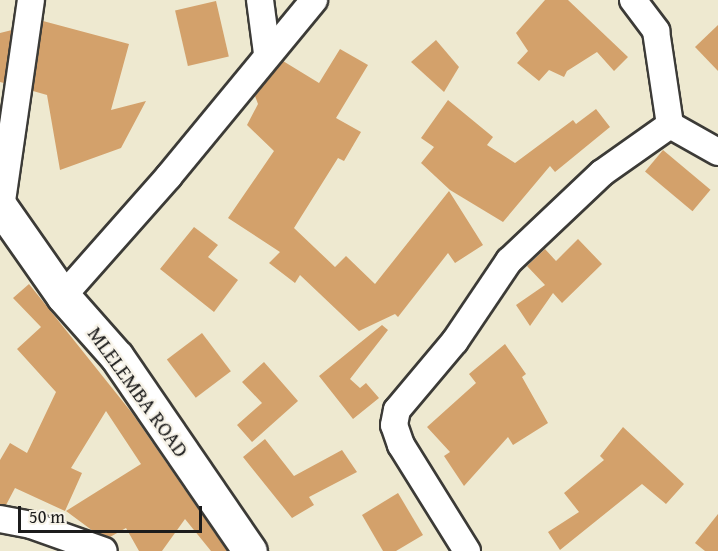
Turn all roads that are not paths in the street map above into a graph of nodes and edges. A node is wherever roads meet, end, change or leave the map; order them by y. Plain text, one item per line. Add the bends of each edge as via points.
1 (30, 0) edge
2 (260, 0) edge
3 (314, 0) edge
4 (633, 0) edge
5 (267, 53) junction
6 (670, 124) junction
7 (718, 152) edge
8 (1, 207) edge
9 (63, 296) junction
10 (0, 519) edge
11 (104, 551) edge
12 (250, 551) edge
13 (466, 551) edge

1 - 8 street
2 - 5 street
3 - 5 street
4 - 6 street via 656,31
5 - 9 street via 169,177
6 - 7 street
6 - 13 street via 602,173 509,261 454,340 397,410 394,424 401,445
8 - 9 street, MLELEMBA ROAD
9 - 12 street, MLELEMBA ROAD via 117,357
10 - 11 street via 31,525

